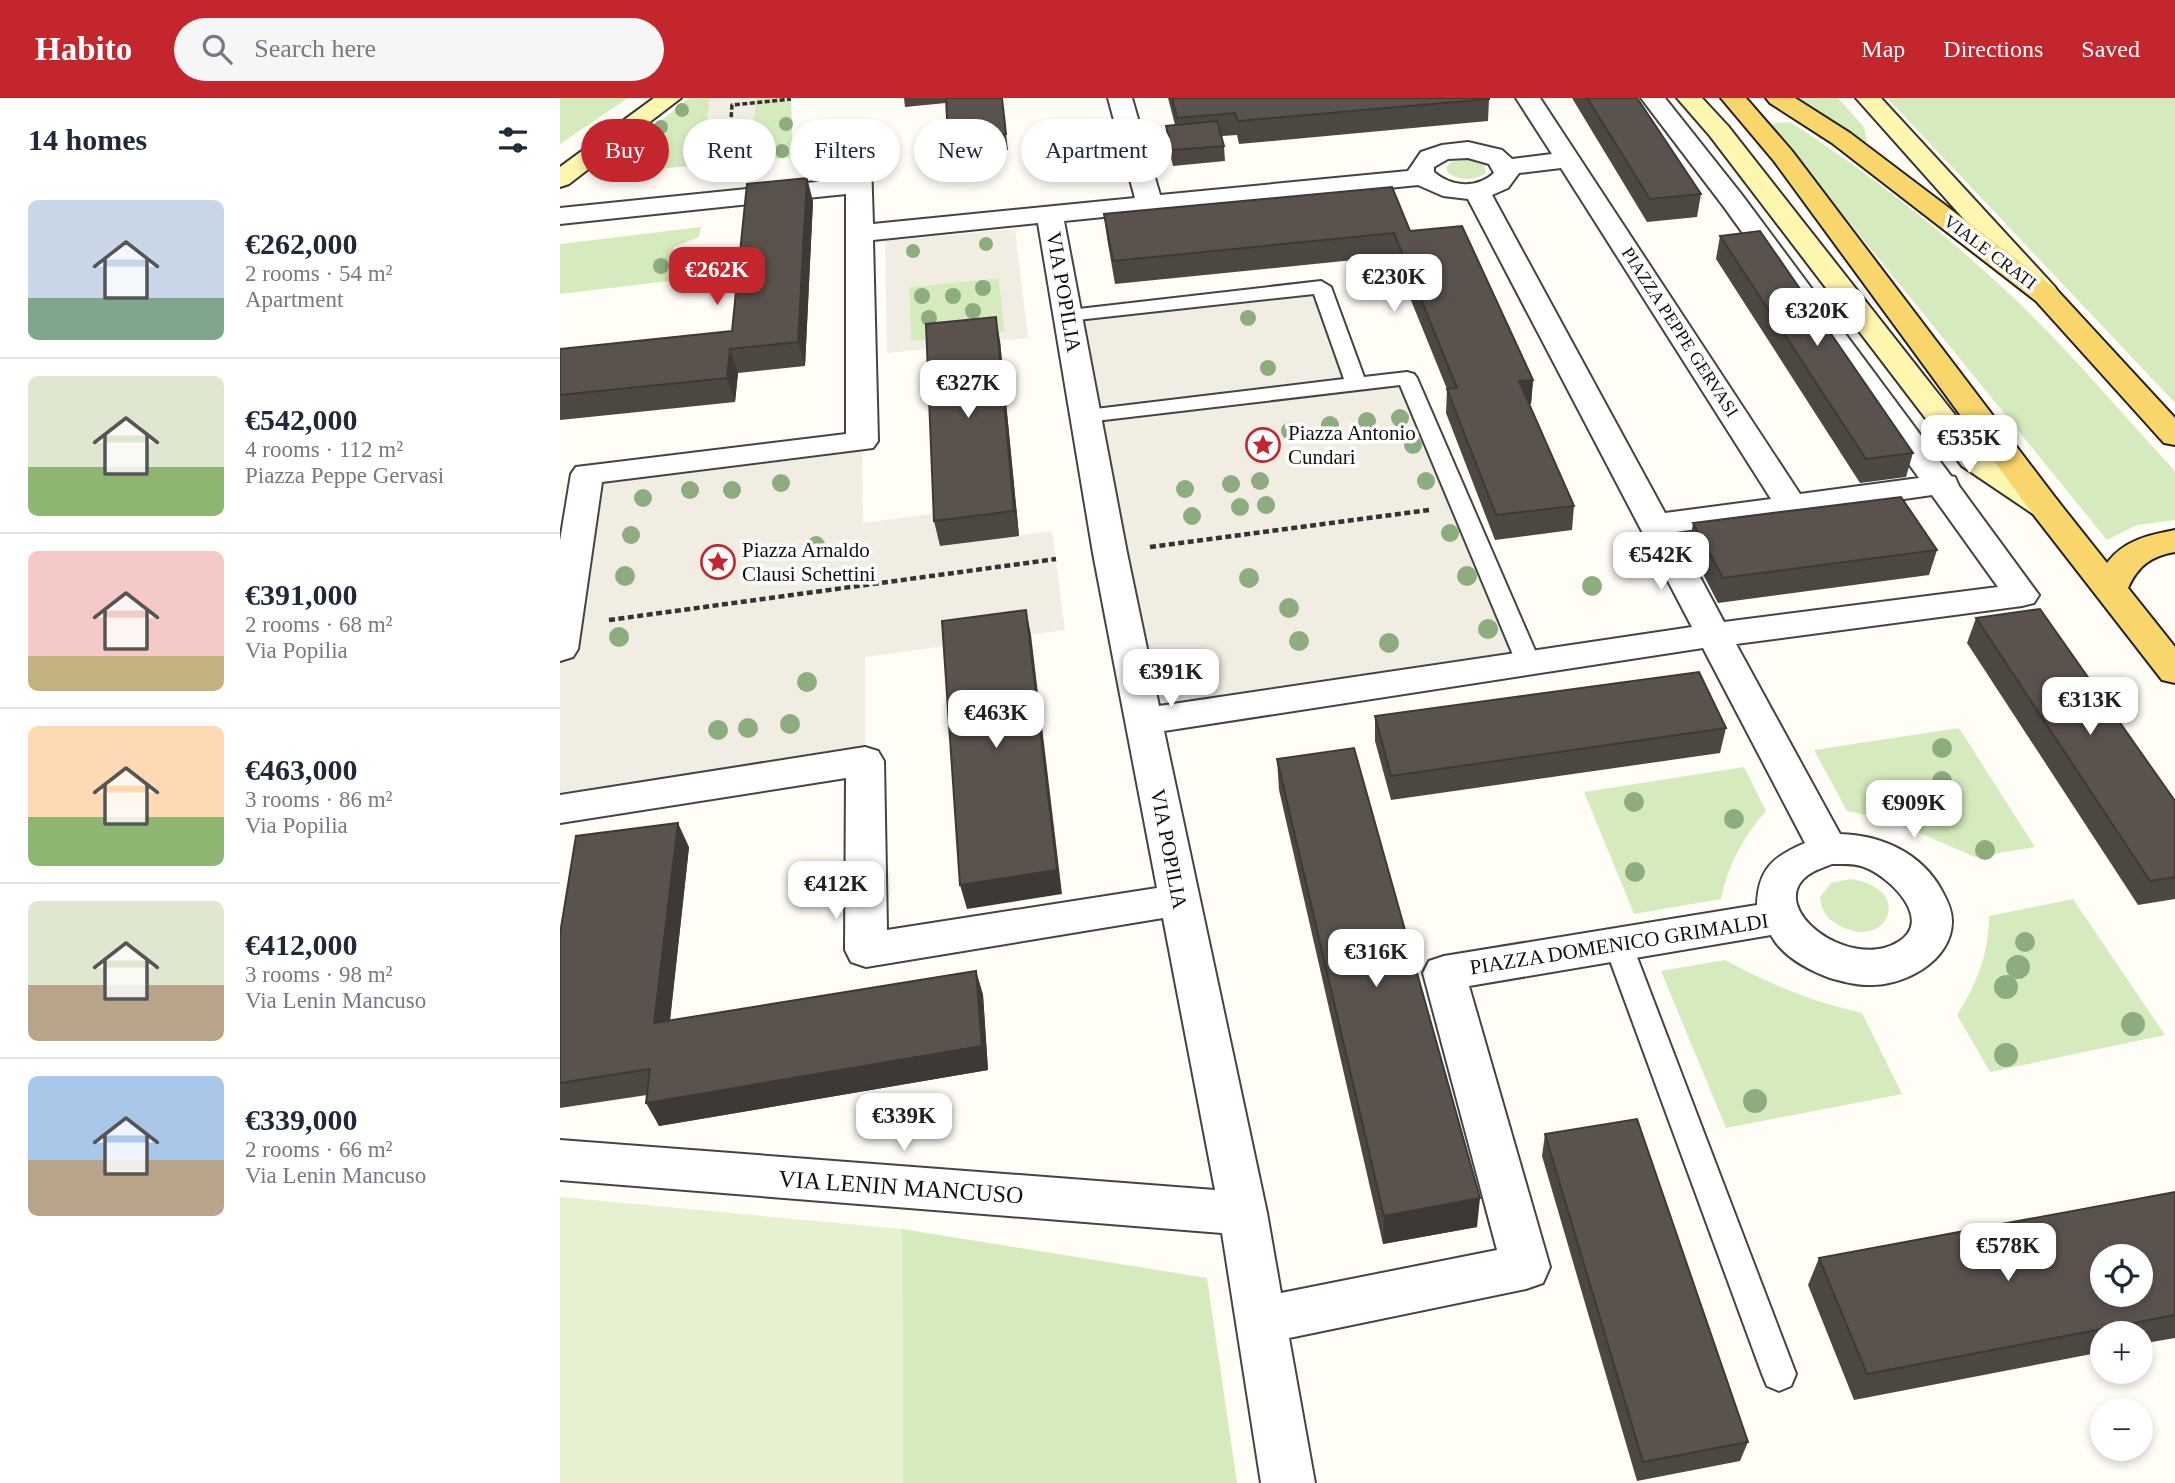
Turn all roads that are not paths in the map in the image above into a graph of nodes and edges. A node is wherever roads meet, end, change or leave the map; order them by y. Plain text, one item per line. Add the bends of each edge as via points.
1 (668, 98) edge
2 (1119, 98) edge
3 (1528, 98) edge
4 (1653, 98) edge
5 (1689, 98) edge
6 (1733, 98) edge
7 (1778, 98) edge
8 (1868, 98) edge
9 (1568, 159) junction
10 (1506, 167) junction
11 (1423, 177) junction
12 (560, 179) edge
13 (859, 182) edge
14 (859, 185) junction
15 (1477, 191) junction
16 (1150, 205) junction
17 (1050, 215) junction
18 (560, 216) edge
19 (859, 233) junction
20 (2046, 295) junction
21 (1068, 315) junction
22 (1356, 384) junction
23 (1087, 416) junction
24 (2175, 436) edge
25 (1944, 484) junction
26 (1791, 505) junction
27 (2045, 507) junction
28 (1656, 525) junction
29 (2175, 541) edge
30 (2110, 589) junction
31 (1714, 635) junction
32 (560, 649) edge
33 (1528, 662) junction
34 (2175, 671) edge
35 (1144, 721) junction
36 (560, 809) edge
37 (1828, 849) junction
38 (1179, 900) junction
39 (1780, 917) junction
40 (1618, 944) junction
41 (560, 1160) edge
42 (1242, 1213) junction
43 (1262, 1320) junction
44 (1779, 1374) dead end
45 (1288, 1483) edge

1 - 12 street
2 - 16 street
3 - 9 street, PIAZZA PEPPE GERVASI
4 - 25 street
5 - 27 street via 1973,459
6 - 27 main road via 1783,156
7 - 20 main road, VIALE CRATI via 1841,138
8 - 20 street
9 - 10 street
9 - 26 street, PIAZZA PEPPE GERVASI
10 - 11 street via 1493,155 1455,150 1424,161
10 - 15 street via 1503,181
11 - 15 street via 1437,187
11 - 16 street
13 - 14 street
14 - 18 street
14 - 19 street
15 - 28 street
16 - 17 street
17 - 19 street
17 - 21 street, VIA POPILIA
19 - 32 street via 862,441 587,474
20 - 24 main road, VIALE CRATI
21 - 22 lane via 1321,287
21 - 23 street, VIA POPILIA
22 - 23 lane
22 - 33 lane via 1407,378
23 - 35 street, VIA POPILIA
25 - 26 street
25 - 31 street via 2022,595
26 - 28 street
27 - 30 main road
28 - 31 street
29 - 30 main road via 2130,555
30 - 34 main road
31 - 33 street
31 - 37 street
33 - 35 street
35 - 38 street, VIA POPILIA
36 - 38 street via 865,761 866,950
37 - 39 street, PIAZZA DOMENICO GRIMALDI via 1790,865 1779,880 1775,898
37 - 39 street, PIAZZA DOMENICO GRIMALDI via 1876,855 1917,883 1929,902 1933,923 1927,941 1912,957 1890,966 1863,968 1836,963 1811,951
38 - 42 street, VIA POPILIA
39 - 40 street, PIAZZA DOMENICO GRIMALDI
40 - 43 street, PIAZZA DOMENICO GRIMALDI via 1444,973 1526,1267
40 - 44 lane
41 - 42 street, VIA LENIN MANCUSO
42 - 43 street, VIA POPILIA
43 - 45 street, VIA POPILIA

